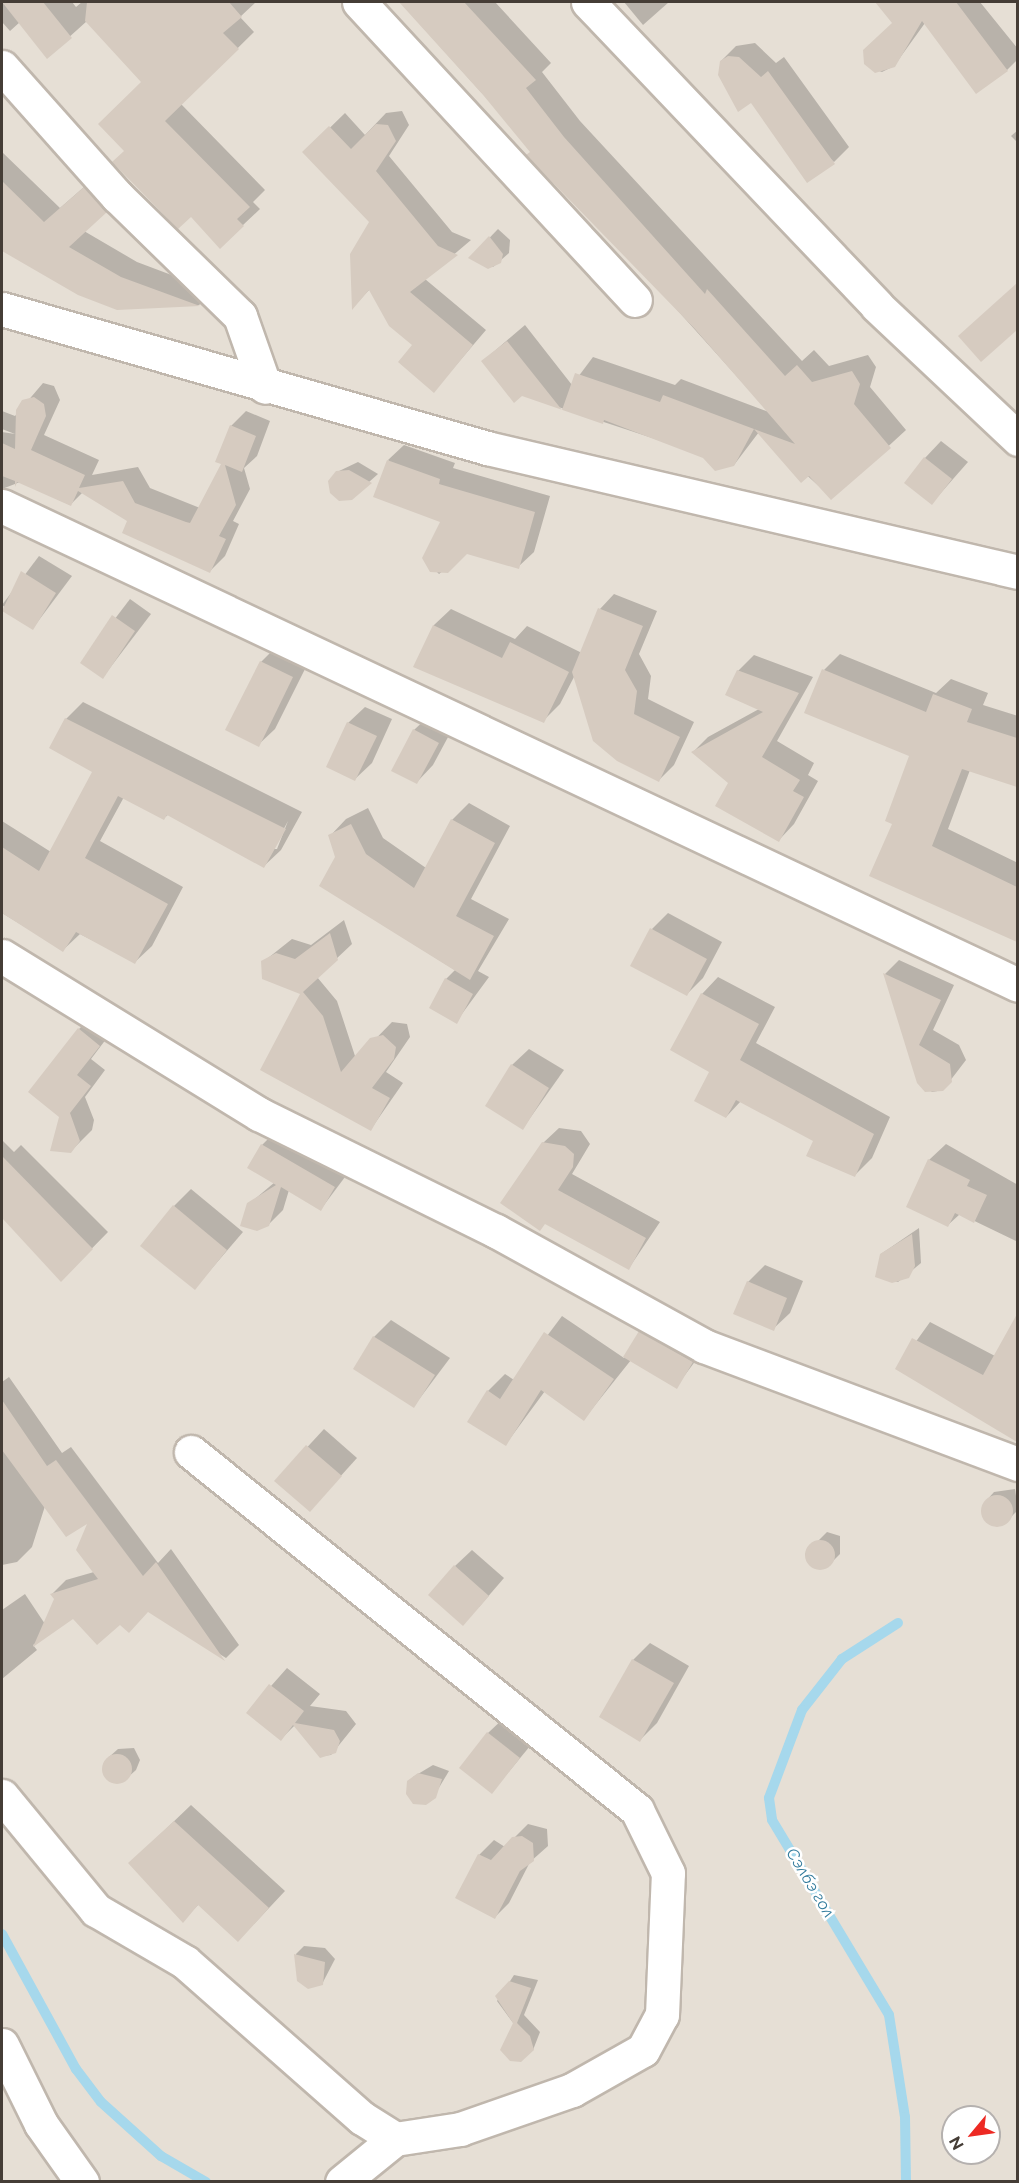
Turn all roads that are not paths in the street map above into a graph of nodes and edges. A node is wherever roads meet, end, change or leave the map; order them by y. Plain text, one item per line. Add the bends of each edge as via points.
1 (359, 2) edge
2 (588, 2) edge
3 (2, 67) edge
4 (635, 300) dead end
5 (2, 309) edge
6 (265, 387) junction
7 (1017, 439) edge
8 (2, 506) edge
9 (1017, 572) edge
10 (2, 956) edge
11 (1017, 985) edge
12 (191, 1452) dead end
13 (1017, 1464) edge
14 (2, 1796) edge
15 (2, 2045) edge
16 (395, 2139) junction
17 (82, 2181) edge
18 (342, 2181) edge

1 - 4 street
2 - 7 street via 877,306
3 - 6 street via 117,196 240,316
5 - 6 street via 155,350
6 - 9 street via 487,448
8 - 11 street
10 - 13 street via 260,1114 496,1231 704,1346
12 - 16 street via 637,1810 669,1873 662,2015 643,2050 572,2090 460,2129
14 - 16 street via 96,1910 185,1962 362,2118
15 - 17 street via 41,2124
16 - 18 street

